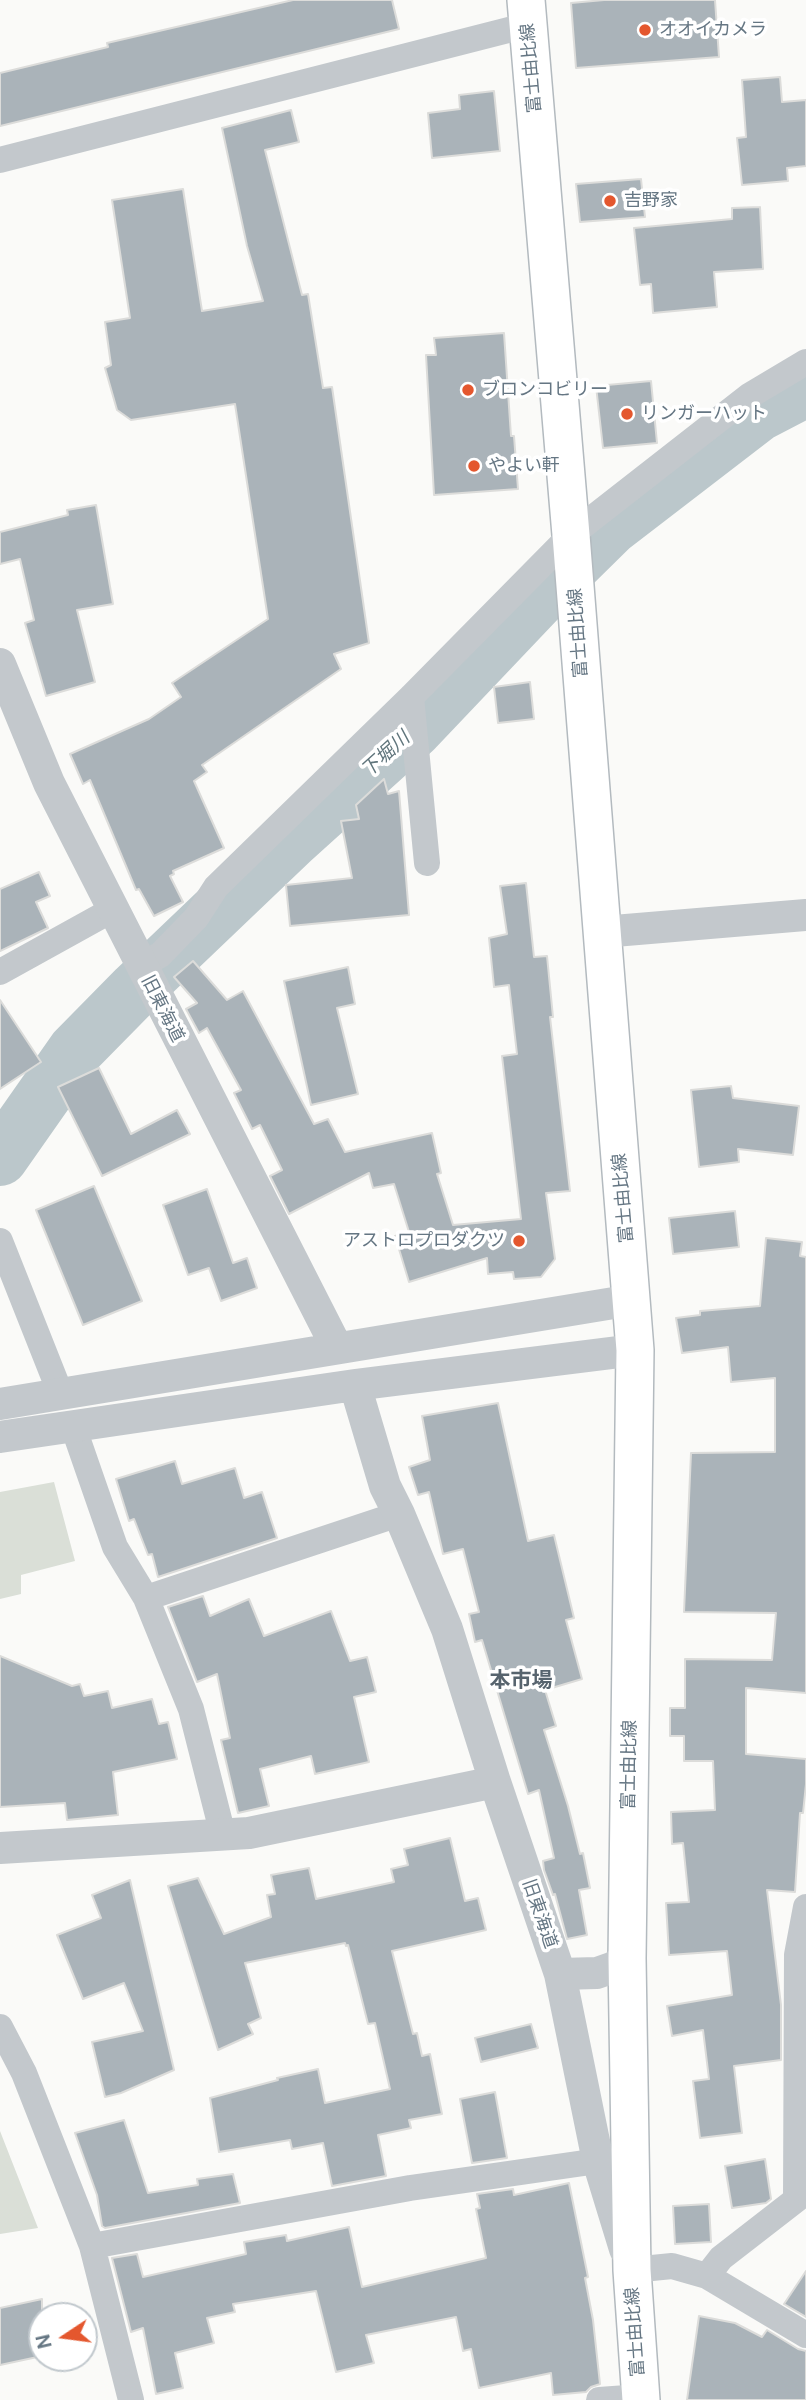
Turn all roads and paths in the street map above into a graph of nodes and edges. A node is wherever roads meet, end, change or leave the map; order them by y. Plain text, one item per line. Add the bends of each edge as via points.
1 (527, 13) edge
2 (0, 160) edge
3 (806, 362) edge
4 (571, 535) junction
5 (0, 664) edge
6 (411, 697) junction
7 (427, 863) dead end
8 (112, 910) junction
9 (806, 915) edge
10 (602, 932) junction
11 (0, 972) edge
12 (145, 975) junction
13 (0, 1241) edge
14 (632, 1300) junction
15 (337, 1348) junction
16 (635, 1350) junction
17 (355, 1385) junction
18 (61, 1395) junction
19 (0, 1404) edge
20 (72, 1426) junction
21 (0, 1437) edge
22 (400, 1514) junction
23 (146, 1598) junction
24 (495, 1782) junction
25 (223, 1835) junction
26 (0, 1848) edge
27 (806, 1907) edge
28 (627, 1958) junction
29 (560, 1974) junction
30 (0, 2027) edge
31 (598, 2161) junction
32 (801, 2195) edge
33 (92, 2246) junction
34 (632, 2270) junction
35 (707, 2276) junction
36 (806, 2335) edge
37 (641, 2398) edge
38 (131, 2400) edge
39 (599, 2400) edge

1 - 2 street
1 - 4 main road, 富士由比線
3 - 4 street via 749,396
4 - 6 street
4 - 10 main road, 富士由比線
5 - 8 street, 旧東海道 via 48,783
6 - 7 street
6 - 12 street via 216,887 196,918
8 - 11 street
8 - 12 street, 旧東海道
9 - 10 street
10 - 14 main road, 富士由比線
12 - 15 street, 旧東海道
13 - 18 street
14 - 15 street
14 - 16 main road, 富士由比線
15 - 18 street
16 - 17 street
16 - 28 main road, 富士由比線
17 - 20 street
17 - 22 street, 旧東海道 via 385,1486
18 - 19 street
20 - 21 street
20 - 23 street via 115,1547
22 - 23 street
22 - 24 street, 旧東海道 via 447,1629
23 - 25 street via 191,1709
24 - 25 street
24 - 29 street, 旧東海道
25 - 26 street
27 - 32 street via 797,1955
28 - 29 street via 597,1973
28 - 34 main road, 富士由比線
29 - 31 street, 旧東海道
30 - 33 street via 24,2073
31 - 33 street via 410,2188
31 - 34 street, 旧東海道
32 - 35 street via 721,2258
33 - 38 street
34 - 35 street via 672,2266
34 - 37 main road, 富士由比線
35 - 36 street
37 - 39 street

